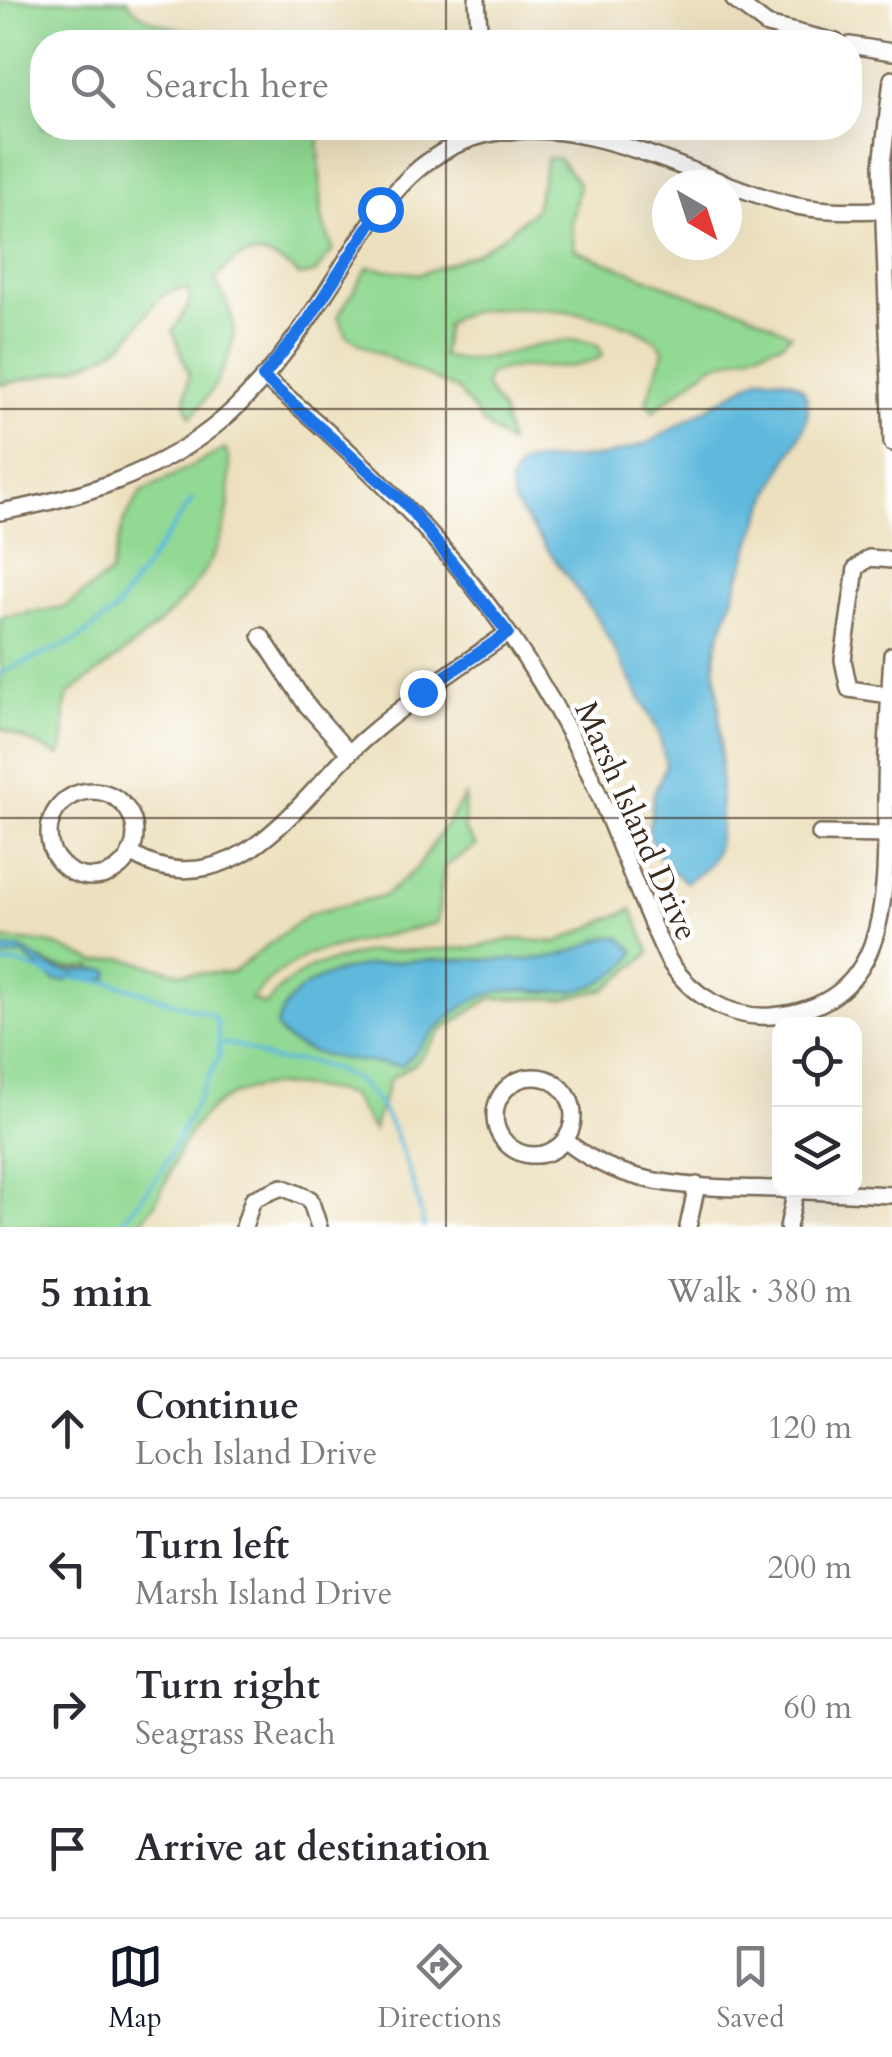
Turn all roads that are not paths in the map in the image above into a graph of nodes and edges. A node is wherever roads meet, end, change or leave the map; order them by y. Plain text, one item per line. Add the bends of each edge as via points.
1 (477, 0) edge
2 (734, 0) edge
3 (479, 30) edge
4 (788, 30) edge
5 (862, 47) edge
6 (892, 52) edge
7 (892, 79) edge
8 (890, 110) edge
9 (470, 140) edge
10 (584, 140) edge
11 (882, 210) junction
12 (889, 302) edge
13 (263, 377) junction
14 (892, 443) edge
15 (0, 512) edge
16 (892, 560) edge
17 (508, 633) junction
18 (261, 636) dead end
19 (892, 655) edge
20 (889, 695) junction
21 (349, 753) junction
22 (820, 834) dead end
23 (889, 834) edge
24 (130, 853) junction
25 (772, 1017) edge
26 (793, 1017) edge
27 (566, 1141) junction
28 (697, 1185) junction
29 (772, 1189) edge
30 (862, 1193) edge
31 (892, 1195) edge
32 (794, 1197) edge
33 (244, 1227) edge
34 (319, 1227) edge
35 (688, 1227) edge
36 (788, 1227) edge

1 - 3 street
2 - 4 street via 768,25
5 - 6 street
7 - 8 street
8 - 11 street
9 - 13 street via 436,155 395,189
10 - 11 street via 801,207
11 - 12 street
12 - 14 street
13 - 15 street via 222,420 148,467 72,496
13 - 17 street, Marsh Island Drive via 406,504
16 - 20 street via 870,558 856,568 843,660 849,689
17 - 21 street
17 - 25 street, Marsh Island Drive via 572,738 676,972 723,1008
18 - 21 street via 295,690
19 - 20 street
20 - 23 street
21 - 24 street via 262,839 232,859 169,870
22 - 23 street
23 - 26 street via 889,899 876,948 845,987
24 - 24 street via 130,814 110,795 70,797 52,817 50,846 67,870 95,877 122,865
27 - 27 street via 573,1104 563,1088 527,1077 498,1100 494,1119 514,1151 551,1153
27 - 28 street via 624,1175
28 - 29 street
28 - 35 street
30 - 31 street
32 - 36 street
33 - 34 street via 254,1199 282,1186 310,1199

